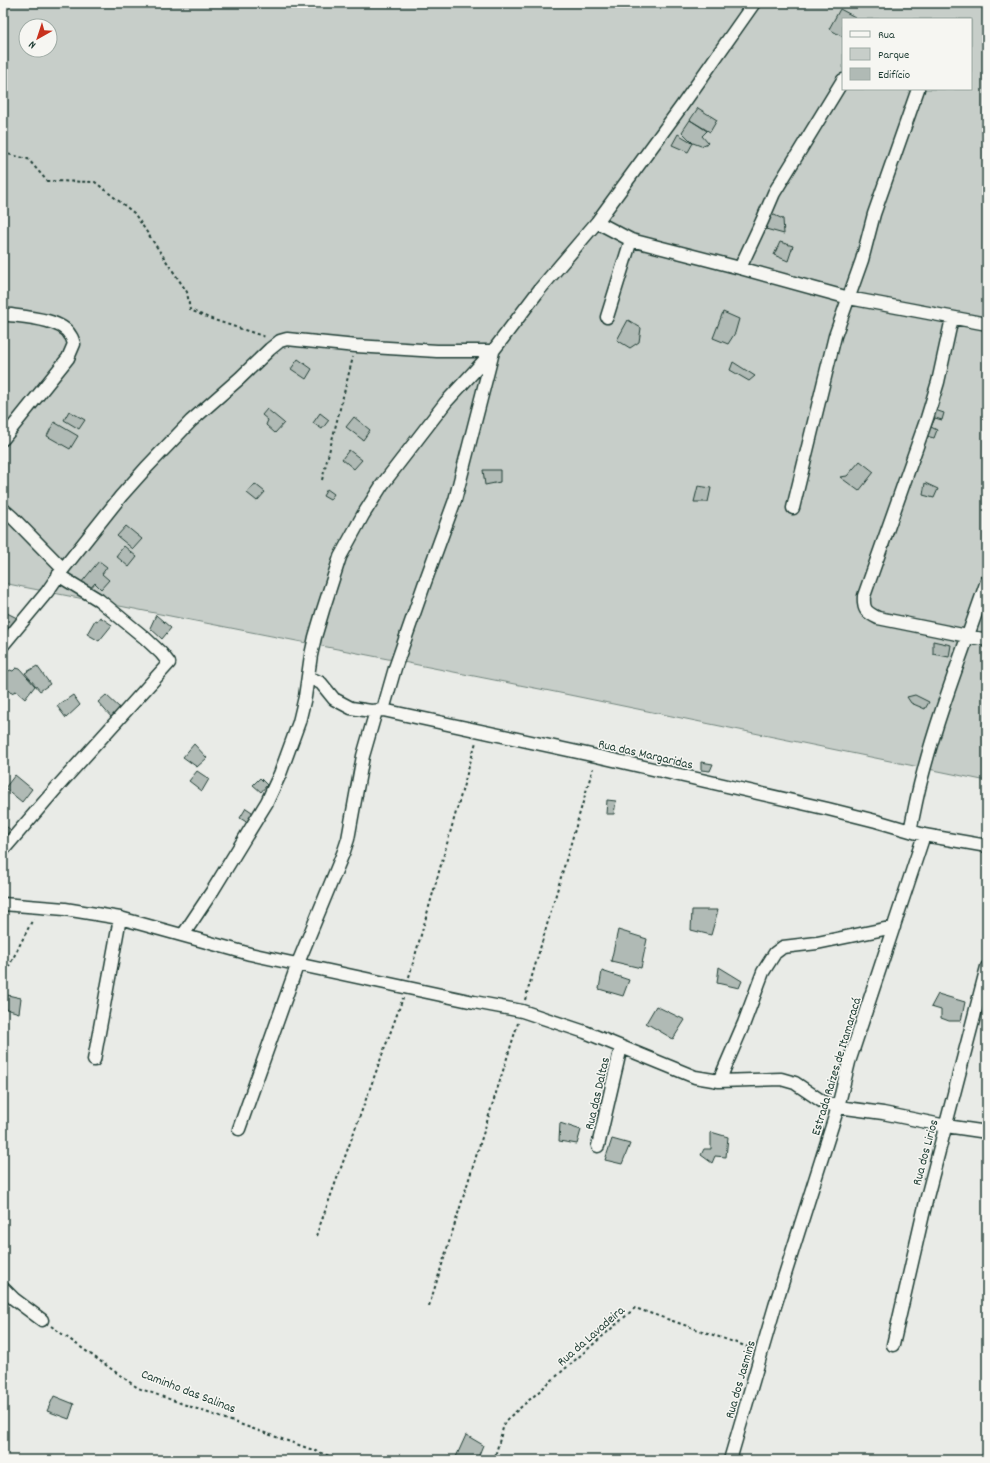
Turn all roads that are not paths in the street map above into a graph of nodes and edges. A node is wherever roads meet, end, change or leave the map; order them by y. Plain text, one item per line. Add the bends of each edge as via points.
1 (754, 3) edge
2 (842, 82) edge
3 (918, 90) edge
4 (597, 222) junction
5 (631, 240) junction
6 (740, 268) junction
7 (849, 298) junction
8 (3, 314) edge
9 (607, 317) dead end
10 (952, 318) junction
11 (987, 324) edge
12 (494, 351) junction
13 (3, 440) edge
14 (793, 508) dead end
15 (3, 509) edge
16 (60, 572) junction
17 (987, 581) edge
18 (968, 636) junction
19 (987, 640) edge
20 (3, 645) edge
21 (308, 677) junction
22 (380, 710) junction
23 (910, 831) junction
24 (924, 835) junction
25 (987, 846) edge
26 (3, 850) edge
27 (3, 904) edge
28 (120, 918) junction
29 (894, 927) junction
30 (182, 935) junction
31 (298, 964) junction
32 (987, 967) edge
33 (620, 1047) junction
34 (94, 1060) dead end
35 (718, 1081) junction
36 (838, 1107) junction
37 (946, 1126) junction
38 (239, 1129) dead end
39 (987, 1132) edge
40 (598, 1146) dead end
41 (3, 1288) edge
42 (775, 1306) joint
43 (42, 1320) road end
44 (893, 1345) dead end
45 (730, 1460) edge

1 - 4 street
2 - 6 street via 774,193
3 - 7 street via 874,214
4 - 5 street
4 - 12 street via 540,289
5 - 6 street
5 - 9 street
6 - 7 street
7 - 10 street
7 - 14 street via 835,336
8 - 13 street via 52,322 70,334 74,344 68,358
10 - 11 street
10 - 18 street via 927,418 863,604 868,613 878,618
12 - 16 street via 437,351 292,339 280,342 191,421 121,496
12 - 21 street via 446,402 382,485 359,522 340,557 315,637
12 - 22 street via 454,500
15 - 16 street
16 - 20 street via 47,592
16 - 26 street via 145,638 169,663
17 - 18 street
18 - 19 street
18 - 23 street via 922,777
21 - 22 street, Rua das Margaridas via 321,683 334,699 350,708
21 - 30 street via 292,741 267,802
22 - 23 street, Rua das Margaridas via 596,756 876,820
22 - 31 street via 363,756 348,839
23 - 24 street, Rua das Margaridas
24 - 25 street, Rua das Margaridas
24 - 29 street, Estrada Raizes de Itamaracá
27 - 28 street
28 - 30 street
28 - 34 street
29 - 35 street via 817,943 783,946 775,953 762,972 744,1024
29 - 36 street, Estrada Raizes de Itamaracá via 849,1062
30 - 31 street
31 - 33 street via 522,1011 585,1032
31 - 38 street
32 - 37 street, Rua dos Lirios
33 - 35 street via 695,1077
33 - 40 street, Rua das Daltas
35 - 36 street via 781,1079 795,1083 823,1102
36 - 37 street
36 - 42 street, Estrada Raizes de Itamaracá
37 - 39 street
37 - 44 street, Rua dos Lirios
41 - 43 street
42 - 45 street, Rua dos Jasmins

